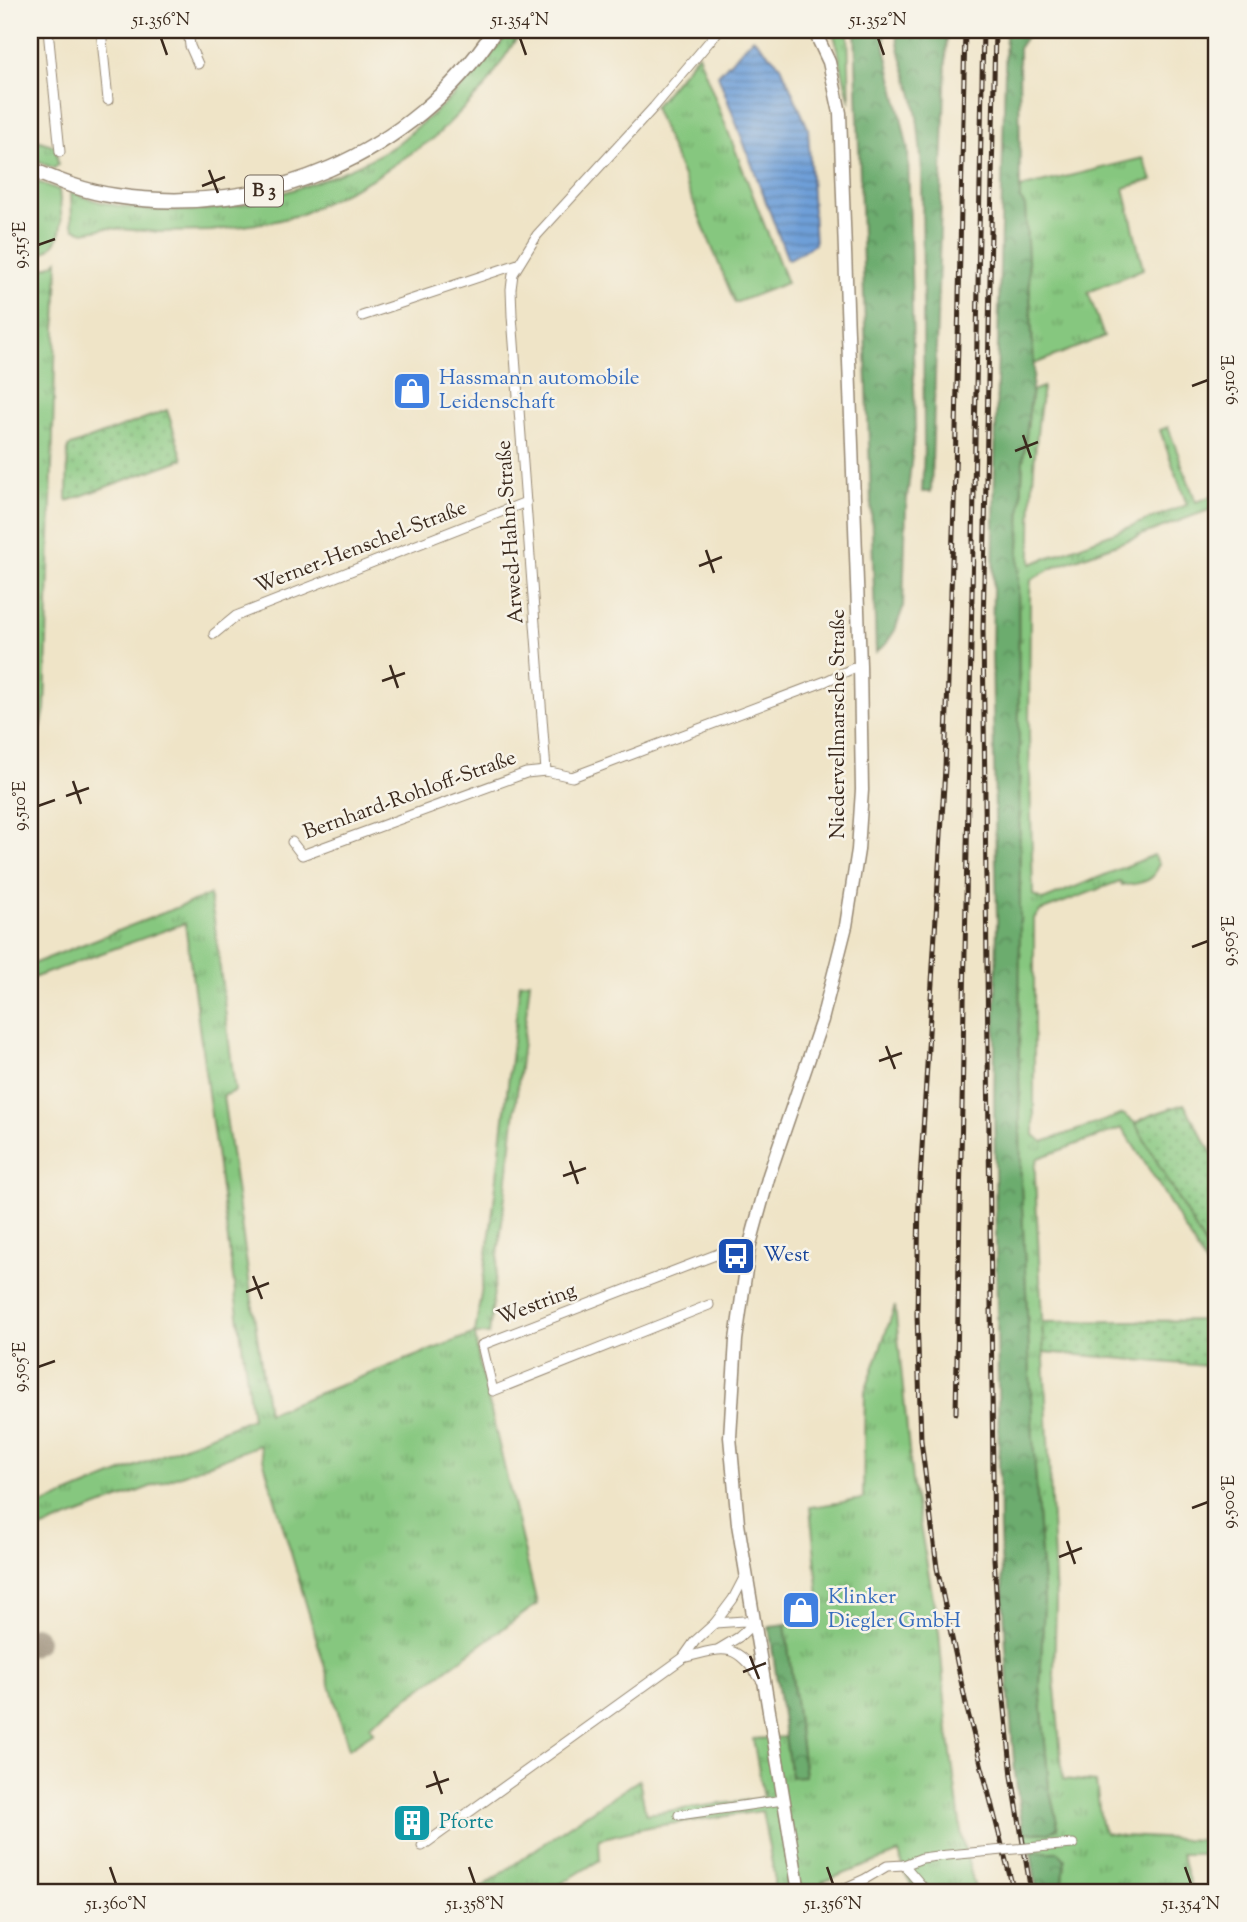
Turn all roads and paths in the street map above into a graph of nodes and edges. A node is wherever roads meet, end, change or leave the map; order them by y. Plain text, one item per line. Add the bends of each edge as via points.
1 (48, 30) edge
2 (101, 30) edge
3 (188, 30) edge
4 (495, 30) edge
5 (719, 30) edge
6 (814, 30) edge
7 (198, 64) dead end
8 (108, 100) dead end
9 (60, 152) dead end
10 (30, 170) edge
11 (518, 264) junction
12 (362, 316) dead end
13 (526, 502) junction
14 (214, 634) dead end
15 (860, 665) junction
16 (546, 771) junction
17 (292, 842) dead end
18 (749, 1248) junction
19 (709, 1305) dead end
20 (746, 1574) junction
21 (715, 1623) junction
22 (753, 1624) junction
23 (719, 1648) junction
24 (683, 1658) junction
25 (764, 1683) junction
26 (783, 1800) junction
27 (679, 1815) dead end
28 (1073, 1844) dead end
29 (422, 1846) dead end
30 (904, 1865) junction
31 (799, 1892) edge
32 (836, 1892) edge
33 (928, 1892) edge

1 - 9 street
2 - 8 street
3 - 7 street
4 - 10 main road, B 3 via 465,68 418,114 346,162 301,181 254,194 170,202 74,187
5 - 11 street, Arwed-Hahn-Straße via 537,235
6 - 15 main road, Niedervellmarsche Straße via 829,62 841,113
11 - 12 street
11 - 13 street, Arwed-Hahn-Straße via 511,289
13 - 14 street, Werner-Henschel-Straße via 236,616
13 - 16 street, Arwed-Hahn-Straße
15 - 16 street via 572,776
15 - 18 main road, Niedervellmarsche Straße via 859,850 846,926 822,1020
16 - 17 street, Bernhard-Rohloff-Straße via 526,772 302,855
18 - 19 street, Westring via 731,1249 482,1345 492,1391
18 - 20 main road, Niedervellmarsche Straße via 736,1340 730,1437
20 - 21 street
20 - 22 main road, Niedervellmarsche Straße
21 - 22 street
21 - 24 street
22 - 23 street
22 - 25 main road, Niedervellmarsche Straße
23 - 24 street
23 - 25 street, Niedervellmarsche Straße via 740,1654
24 - 29 street
25 - 26 main road, Niedervellmarsche Straße
26 - 27 street
26 - 31 main road, Niedervellmarsche Straße
28 - 30 street, bridge via 937,1856
30 - 32 street via 887,1866
30 - 33 street

